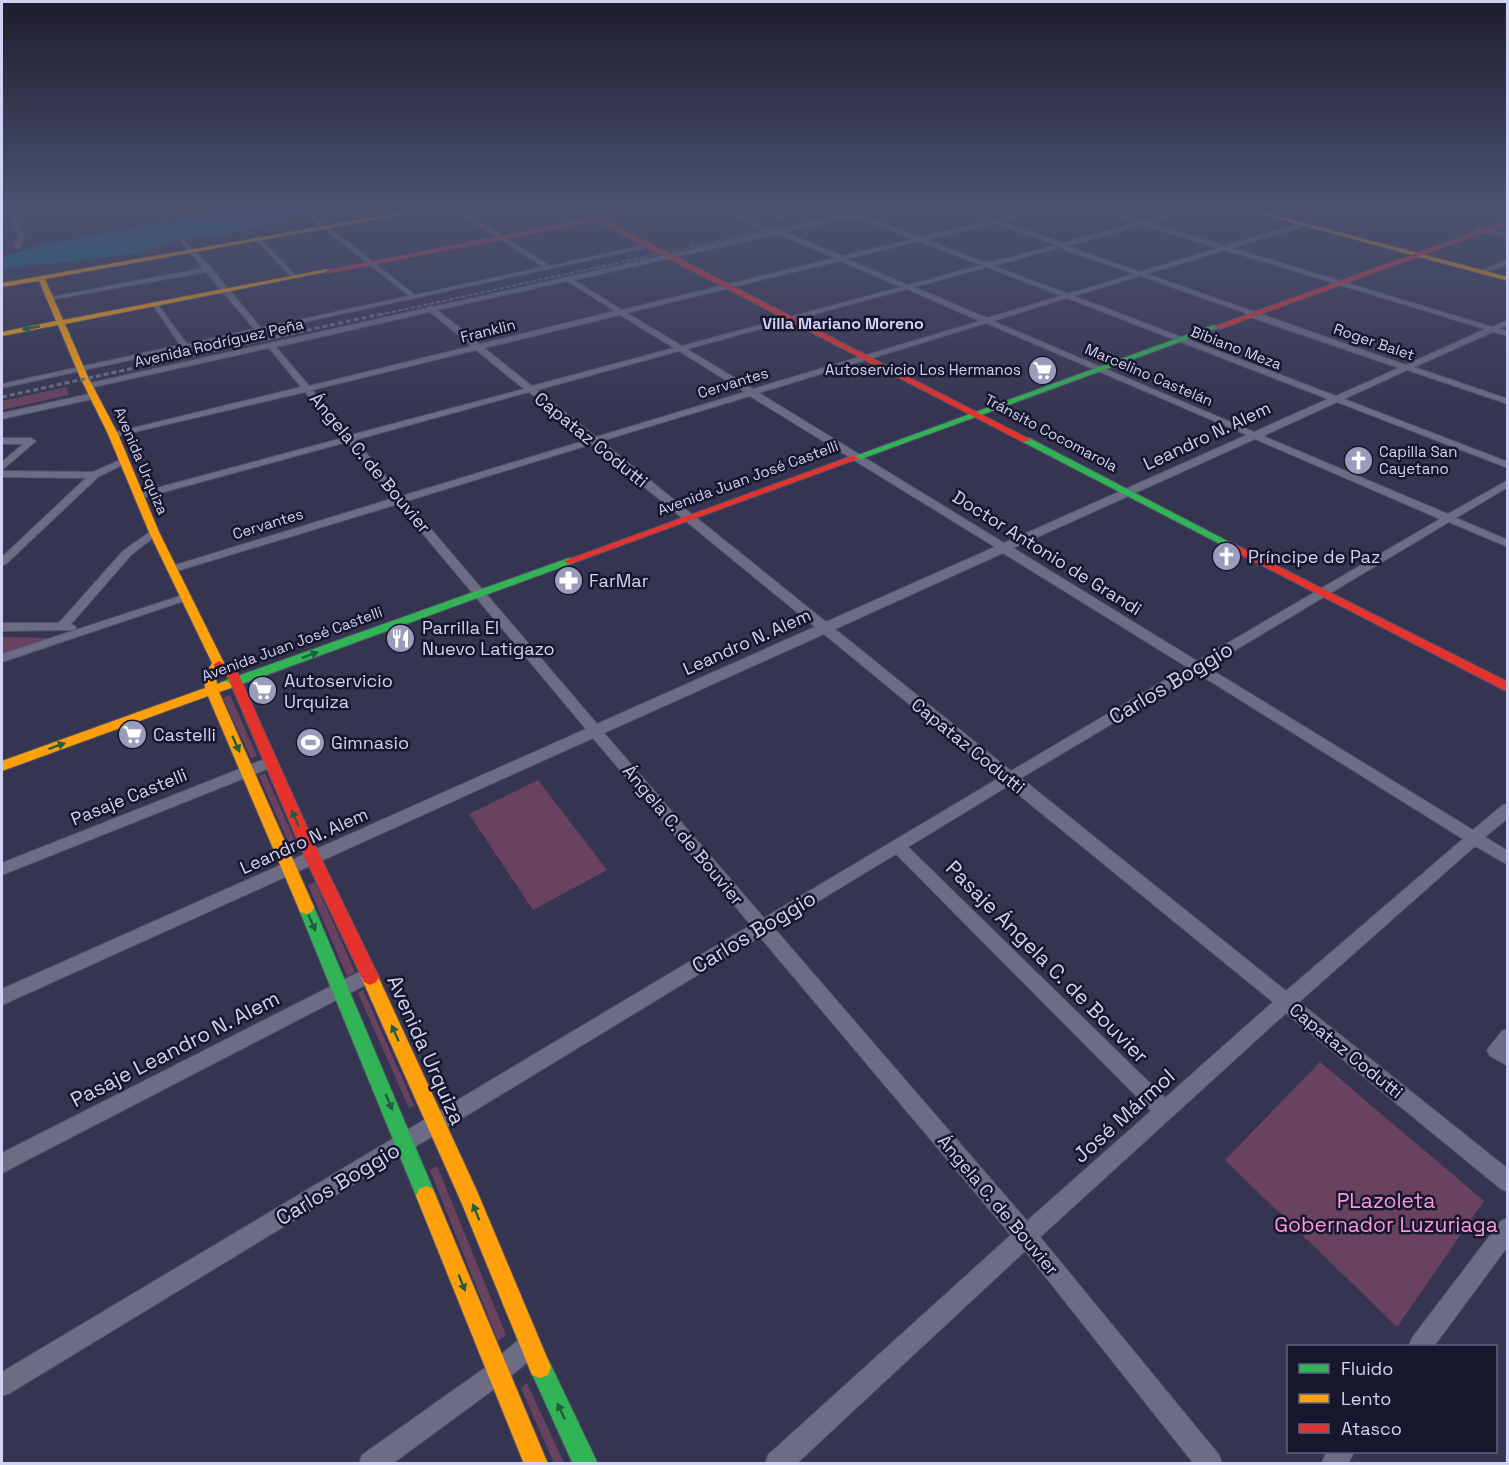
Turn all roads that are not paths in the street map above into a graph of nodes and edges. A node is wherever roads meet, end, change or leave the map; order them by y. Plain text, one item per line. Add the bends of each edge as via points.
1 (30, 277) edge
2 (40, 277) edge
3 (163, 277) edge
4 (216, 277) edge
5 (292, 277) edge
6 (389, 277) edge
7 (505, 277) edge
8 (569, 277) edge
9 (710, 277) edge
10 (764, 277) edge
11 (886, 277) edge
12 (945, 277) edge
13 (1018, 277) edge
14 (1130, 277) edge
15 (1151, 277) edge
16 (1321, 277) edge
17 (1349, 277) edge
18 (566, 278) junction
19 (1336, 282) junction
20 (2, 285) edge
21 (727, 286) junction
22 (909, 287) junction
23 (227, 290) junction
24 (1068, 296) junction
25 (414, 297) junction
26 (50, 298) junction
27 (156, 304) junction
28 (430, 308) junction
29 (621, 312) junction
30 (1250, 312) junction
31 (790, 319) junction
32 (986, 321) junction
33 (1508, 321) edge
34 (61, 323) junction
35 (1491, 329) junction
36 (260, 330) junction
37 (2, 334) edge
38 (1508, 334) edge
39 (1176, 339) junction
40 (270, 345) junction
41 (185, 347) junction
42 (477, 347) junction
43 (681, 350) junction
44 (865, 357) junction
45 (1405, 366) junction
46 (1095, 367) junction
47 (82, 369) junction
48 (2, 386) edge
49 (306, 387) junction
50 (528, 389) junction
51 (92, 391) junction
52 (750, 393) junction
53 (1332, 399) junction
54 (1508, 402) edge
55 (972, 411) junction
56 (2, 416) edge
57 (113, 434) junction
58 (1252, 435) junction
59 (350, 438) junction
60 (2, 441) edge
61 (592, 441) junction
62 (851, 454) junction
63 (123, 462) junction
64 (1508, 465) edge
65 (2, 467) edge
66 (2, 474) edge
67 (95, 475) junction
68 (1508, 483) edge
69 (1128, 492) junction
70 (138, 496) junction
71 (401, 500) junction
72 (682, 515) junction
73 (1446, 517) junction
74 (154, 532) junction
75 (1508, 544) edge
76 (1003, 547) junction
77 (2, 562) edge
78 (173, 569) junction
79 (476, 588) junction
80 (1323, 592) junction
81 (186, 597) junction
82 (2, 627) edge
83 (63, 627) junction
84 (90, 628) junction
85 (822, 628) junction
86 (2, 658) edge
87 (217, 664) junction
88 (1198, 668) junction
89 (233, 676) junction
90 (211, 684) junction
91 (1508, 688) edge
92 (595, 731) junction
93 (2, 752) edge
94 (270, 762) junction
95 (2, 766) edge
96 (248, 771) junction
97 (1008, 779) junction
98 (1508, 809) edge
99 (1475, 838) junction
100 (897, 846) junction
101 (313, 858) junction
102 (1508, 859) edge
103 (288, 867) junction
104 (2, 869) edge
105 (762, 927) junction
106 (369, 975) junction
107 (341, 988) junction
108 (2, 997) edge
109 (1286, 1002) junction
110 (1508, 1037) edge
111 (1508, 1058) edge
112 (1166, 1111) junction
113 (436, 1124) junction
114 (406, 1143) junction
115 (2, 1163) edge
116 (1508, 1182) edge
117 (1508, 1228) edge
118 (1026, 1236) junction
119 (530, 1345) junction
120 (1421, 1345) edge
121 (497, 1373) junction
122 (2, 1385) edge
123 (371, 1464) edge
124 (536, 1464) edge
125 (586, 1464) edge
126 (777, 1464) edge
127 (1210, 1464) edge

1 - 20 street
2 - 26 street, Avenida Urquiza
3 - 26 street
4 - 23 street
5 - 23 street
6 - 25 street
7 - 25 street, Avenida Rodríguez Peña
8 - 18 street, Avenida Rodríguez Peña
9 - 21 street, Tránsito Cocomarola
10 - 21 street, Franklin
11 - 22 street, Marcelino Castelán
12 - 22 street
13 - 24 street, Bibiano Meza
14 - 24 street, Cervantes
15 - 30 street, Roger Balet
16 - 19 street
17 - 19 street, Avenida Juan José Castelli
18 - 28 street, Avenida Rodríguez Peña
18 - 29 street, Doctor Antonio de Grandi
19 - 30 street, Avenida Juan José Castelli
19 - 35 street
21 - 29 street, Franklin
21 - 31 street, Tránsito Cocomarola
22 - 31 street
22 - 32 street, Marcelino Castelán
23 - 27 street
23 - 36 street
24 - 32 street, Cervantes
24 - 39 street, Bibiano Meza
25 - 36 street, Avenida Rodríguez Peña
26 - 34 street, Avenida Urquiza
27 - 34 street
27 - 41 street
28 - 40 street, Avenida Rodríguez Peña
28 - 42 street, Capataz Codutti
29 - 42 street, Franklin
29 - 43 street, Doctor Antonio de Grandi
30 - 39 street, Avenida Juan José Castelli
30 - 45 street, Roger Balet
31 - 43 street
31 - 44 street, Tránsito Cocomarola
32 - 44 street, Cervantes
32 - 46 street, Marcelino Castelán
33 - 35 street, Leandro N. Alem
34 -> 37 street
34 - 47 street, Avenida Urquiza
35 - 38 street
35 - 45 street, Leandro N. Alem
36 - 41 street, Avenida Rodríguez Peña
39 - 46 street, Avenida Juan José Castelli
39 - 53 street, Bibiano Meza
40 - 49 street, Ángela C. de Bouvier
40 - 51 street, Avenida Rodríguez Peña
41 - 47 street, Avenida Rodríguez Peña
42 - 49 street, Franklin
42 - 50 street, Capataz Codutti
43 - 50 street
43 - 52 street, Doctor Antonio de Grandi
44 - 52 street, Cervantes
44 - 55 street, Tránsito Cocomarola
45 - 53 street, Leandro N. Alem
45 - 54 street, Roger Balet
46 - 55 street, Avenida Juan José Castelli
46 - 58 street, Marcelino Castelán
47 - 48 street, Avenida Rodríguez Peña
47 - 51 street, Avenida Urquiza
49 - 57 street, Franklin
49 - 59 street, Ángela C. de Bouvier
50 - 59 street
50 - 61 street, Capataz Codutti
51 - 56 street, Avenida Rodríguez Peña
51 - 57 street, Avenida Urquiza
52 - 61 street, Cervantes
52 - 62 street, Doctor Antonio de Grandi
53 - 58 street, Leandro N. Alem
53 - 64 street, Bibiano Meza
55 - 62 street, Avenida Juan José Castelli
55 - 69 street, Tránsito Cocomarola
57 - 63 street, Avenida Urquiza
58 - 69 street, Leandro N. Alem
58 - 73 street, Marcelino Castelán
59 - 70 street
59 - 71 street, Ángela C. de Bouvier
60 - 65 street via 31,441
61 - 71 street, Cervantes
61 - 72 street, Capataz Codutti
62 - 72 street, Avenida Juan José Castelli
62 - 76 street, Doctor Antonio de Grandi
63 - 67 street
63 - 70 street, Avenida Urquiza
66 - 67 street
67 - 77 street
68 - 73 street, Carlos Boggio
69 - 76 street, Leandro N. Alem
69 - 80 street, Tránsito Cocomarola
70 - 74 street, Avenida Urquiza
71 - 78 street, Cervantes
71 - 79 street, Ángela C. de Bouvier
72 - 79 street, Avenida Juan José Castelli
72 - 85 street, Capataz Codutti
73 - 75 street, Marcelino Castelán
73 - 80 street, Carlos Boggio
74 - 78 street, Avenida Urquiza
74 - 83 street via 127,553
76 - 85 street, Leandro N. Alem
76 - 88 street, Doctor Antonio de Grandi
78 - 81 street, Avenida Urquiza
79 - 89 street, Avenida Juan José Castelli
79 - 92 street, Ángela C. de Bouvier
80 - 88 street, Carlos Boggio
80 - 91 street, Tránsito Cocomarola
81 - 84 street
81 - 87 street, Avenida Urquiza
82 - 83 street
83 - 84 street
84 - 86 street
85 - 92 street, Leandro N. Alem
85 - 97 street, Capataz Codutti
87 - 89 street
87 - 90 street
88 - 97 street, Carlos Boggio
88 - 99 street, Doctor Antonio de Grandi
89 - 90 street, Avenida Juan José Castelli
89 - 94 street, Avenida Urquiza
90 - 93 street, Avenida Juan José Castelli
95 -> 90 street, Avenida Juan José Castelli
90 -> 96 street
92 - 101 street, Leandro N. Alem
92 - 105 street, Ángela C. de Bouvier
94 - 96 street, Pasaje Castelli
101 -> 94 street, Avenida Urquiza
96 - 103 street
96 - 104 street, Pasaje Castelli
97 - 100 street, Carlos Boggio
97 - 109 street, Capataz Codutti
98 - 99 street, José Mármol
99 - 102 street, Doctor Antonio de Grandi
99 - 109 street, José Mármol
100 - 105 street, Carlos Boggio
100 - 112 street, Pasaje Ángela C. de Bouvier
101 - 103 street, Leandro N. Alem
101 - 106 street, Avenida Urquiza
103 -> 107 street
103 - 108 street, Leandro N. Alem
105 - 113 street, Carlos Boggio
105 - 118 street, Ángela C. de Bouvier
106 - 107 street, Pasaje Leandro N. Alem
113 -> 106 street, Avenida Urquiza
107 -> 114 street
107 - 115 street, Pasaje Leandro N. Alem
109 - 112 street, José Mármol
109 - 116 street, Capataz Codutti
110 - 111 street via 1496,1050
112 - 118 street, José Mármol
113 - 114 street, Carlos Boggio
119 -> 113 street, Avenida Urquiza
114 -> 121 street
114 - 122 street, Carlos Boggio
117 - 120 street
118 - 126 street, José Mármol
118 - 127 street, Ángela C. de Bouvier
119 - 121 street
125 -> 119 street, Avenida Urquiza
121 - 123 street
121 - 124 street

